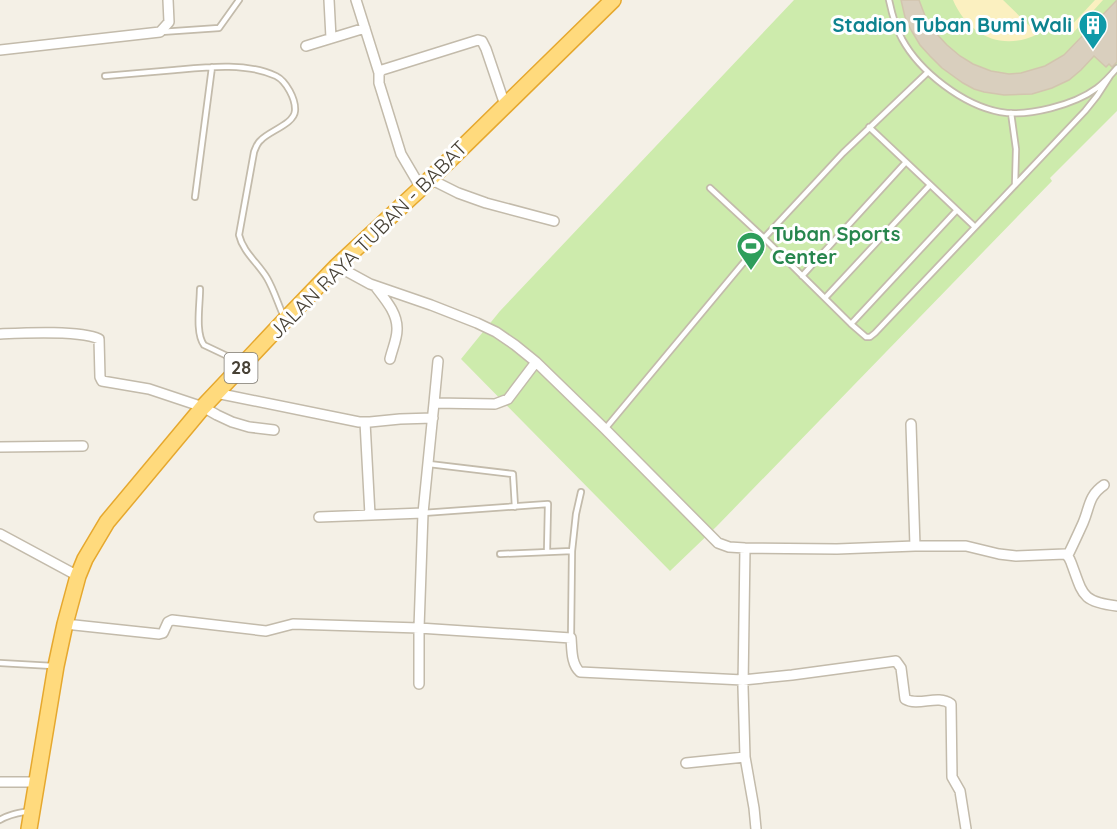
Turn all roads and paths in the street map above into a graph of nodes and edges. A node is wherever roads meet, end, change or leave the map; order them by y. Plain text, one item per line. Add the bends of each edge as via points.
1 (168, 0) edge
2 (240, 0) edge
3 (329, 0) edge
4 (356, 0) edge
5 (613, 0) edge
6 (889, 0) edge
7 (365, 28) junction
8 (160, 32) junction
9 (332, 38) junction
10 (306, 46) dead end
11 (0, 50) edge
12 (212, 67) junction
13 (1117, 69) edge
14 (928, 72) junction
15 (379, 73) junction
16 (105, 76) dead end
17 (1110, 76) junction
18 (505, 105) junction
19 (1011, 113) junction
20 (869, 127) junction
21 (906, 162) junction
22 (426, 184) junction
23 (1015, 184) junction
24 (930, 185) junction
25 (710, 188) dead end
26 (195, 197) dead end
27 (957, 210) junction
28 (554, 221) dead end
29 (975, 227) junction
30 (764, 238) junction
31 (338, 266) junction
32 (802, 276) junction
33 (375, 286) junction
34 (200, 290) dead end
35 (825, 298) junction
36 (285, 320) junction
37 (851, 324) junction
38 (0, 334) edge
39 (390, 359) dead end
40 (438, 361) dead end
41 (537, 362) junction
42 (244, 364) junction
43 (216, 393) junction
44 (434, 403) junction
45 (203, 407) junction
46 (433, 418) junction
47 (365, 422) junction
48 (911, 424) dead end
49 (605, 429) junction
50 (274, 430) dead end
51 (83, 446) dead end
52 (0, 447) edge
53 (429, 464) junction
54 (1104, 485) dead end
55 (581, 492) dead end
56 (515, 507) junction
57 (423, 513) junction
58 (370, 515) junction
59 (319, 517) dead end
60 (0, 534) edge
61 (915, 546) junction
62 (745, 548) junction
63 (572, 551) junction
64 (547, 552) junction
65 (500, 554) dead end
66 (1068, 555) junction
67 (78, 576) junction
68 (1117, 606) edge
69 (65, 624) junction
70 (418, 628) junction
71 (571, 638) junction
72 (0, 663) edge
73 (56, 666) junction
74 (743, 680) junction
75 (419, 684) dead end
76 (745, 757) junction
77 (686, 763) dead end
78 (0, 782) edge
79 (37, 782) junction
80 (33, 810) junction
81 (0, 820) edge
82 (29, 829) edge
83 (756, 829) edge
84 (966, 829) edge

1 - 8 street via 169,22
2 - 8 lane via 219,28
3 - 9 street
4 - 7 street
5 - 18 highway, JALAN RAYA TUBAN - BABAT / 28
6 - 14 lane via 902,40
7 - 9 street
7 - 15 street
8 - 11 street
9 - 10 street
12 - 16 lane
12 - 26 lane
12 - 36 lane via 255,70 275,76 283,81 295,105 292,119 257,144 239,235 267,279
13 - 17 lane
14 - 19 lane via 975,103
14 - 20 lane
15 - 18 street via 478,39 486,50
15 - 22 street via 401,154
17 - 19 lane via 1092,91 1062,104
17 - 23 lane via 1089,107
18 - 22 highway, JALAN RAYA TUBAN - BABAT / 28
19 - 23 lane
20 - 21 lane
20 - 30 lane
21 - 24 lane
21 - 32 lane
22 - 28 street
22 - 31 highway, JALAN RAYA TUBAN - BABAT / 28
23 - 29 lane
24 - 27 lane
24 - 35 lane
25 - 30 lane
27 - 29 lane
27 - 37 lane
29 - 37 lane via 872,336 866,337
30 - 32 lane
30 - 49 lane
31 - 33 street
31 - 36 highway, JALAN RAYA TUBAN - BABAT / 28
32 - 35 lane
33 - 39 street via 393,312 398,330
33 - 41 street via 496,332
34 - 42 lane via 200,340
35 - 37 lane
36 - 42 highway, JALAN RAYA TUBAN - BABAT / 28
38 - 45 street via 63,334 99,339 102,381 149,390
40 - 44 street
41 - 44 street via 504,401
41 - 49 street
42 - 43 highway, JALAN RAYA TUBAN - BABAT / 28
43 - 45 highway, JALAN RAYA TUBAN - BABAT / 28
43 - 47 street
44 - 46 street
45 - 50 street via 232,422
45 - 67 highway, JALAN RAYA TUBAN - BABAT / 28 via 107,522
46 - 47 street
46 - 53 street
47 - 58 street
48 - 61 street
49 - 62 street via 717,543
51 - 52 street
53 - 56 lane via 513,474
53 - 57 street
54 - 66 street via 1090,501
55 - 63 lane
56 - 57 lane
56 - 64 lane via 548,504
57 - 58 street
57 - 70 street
58 - 59 street
60 - 67 street
61 - 62 street
61 - 66 street via 966,546 1016,556
62 - 74 street
63 - 64 lane
63 - 71 lane
64 - 65 lane
66 - 68 street via 1084,595
67 - 69 highway, JALAN RAYA TUBAN - BABAT / 28
69 - 70 street via 159,634 172,620 266,631 293,624
69 - 73 highway, JALAN RAYA TUBAN - BABAT / 28
70 - 71 street
70 - 75 street
71 - 74 street via 574,664 580,672
72 - 73 lane
73 - 79 highway, JALAN RAYA TUBAN - BABAT / 28
74 - 76 street
74 - 84 street via 896,661 901,668 905,699 947,700 951,704 952,772 960,791
76 - 77 street
76 - 83 street
78 - 79 street
79 - 80 highway, JALAN RAYA TUBAN - BABAT / 28
80 - 81 lane
80 - 82 highway, JALAN RAYA TUBAN - BABAT / 28

